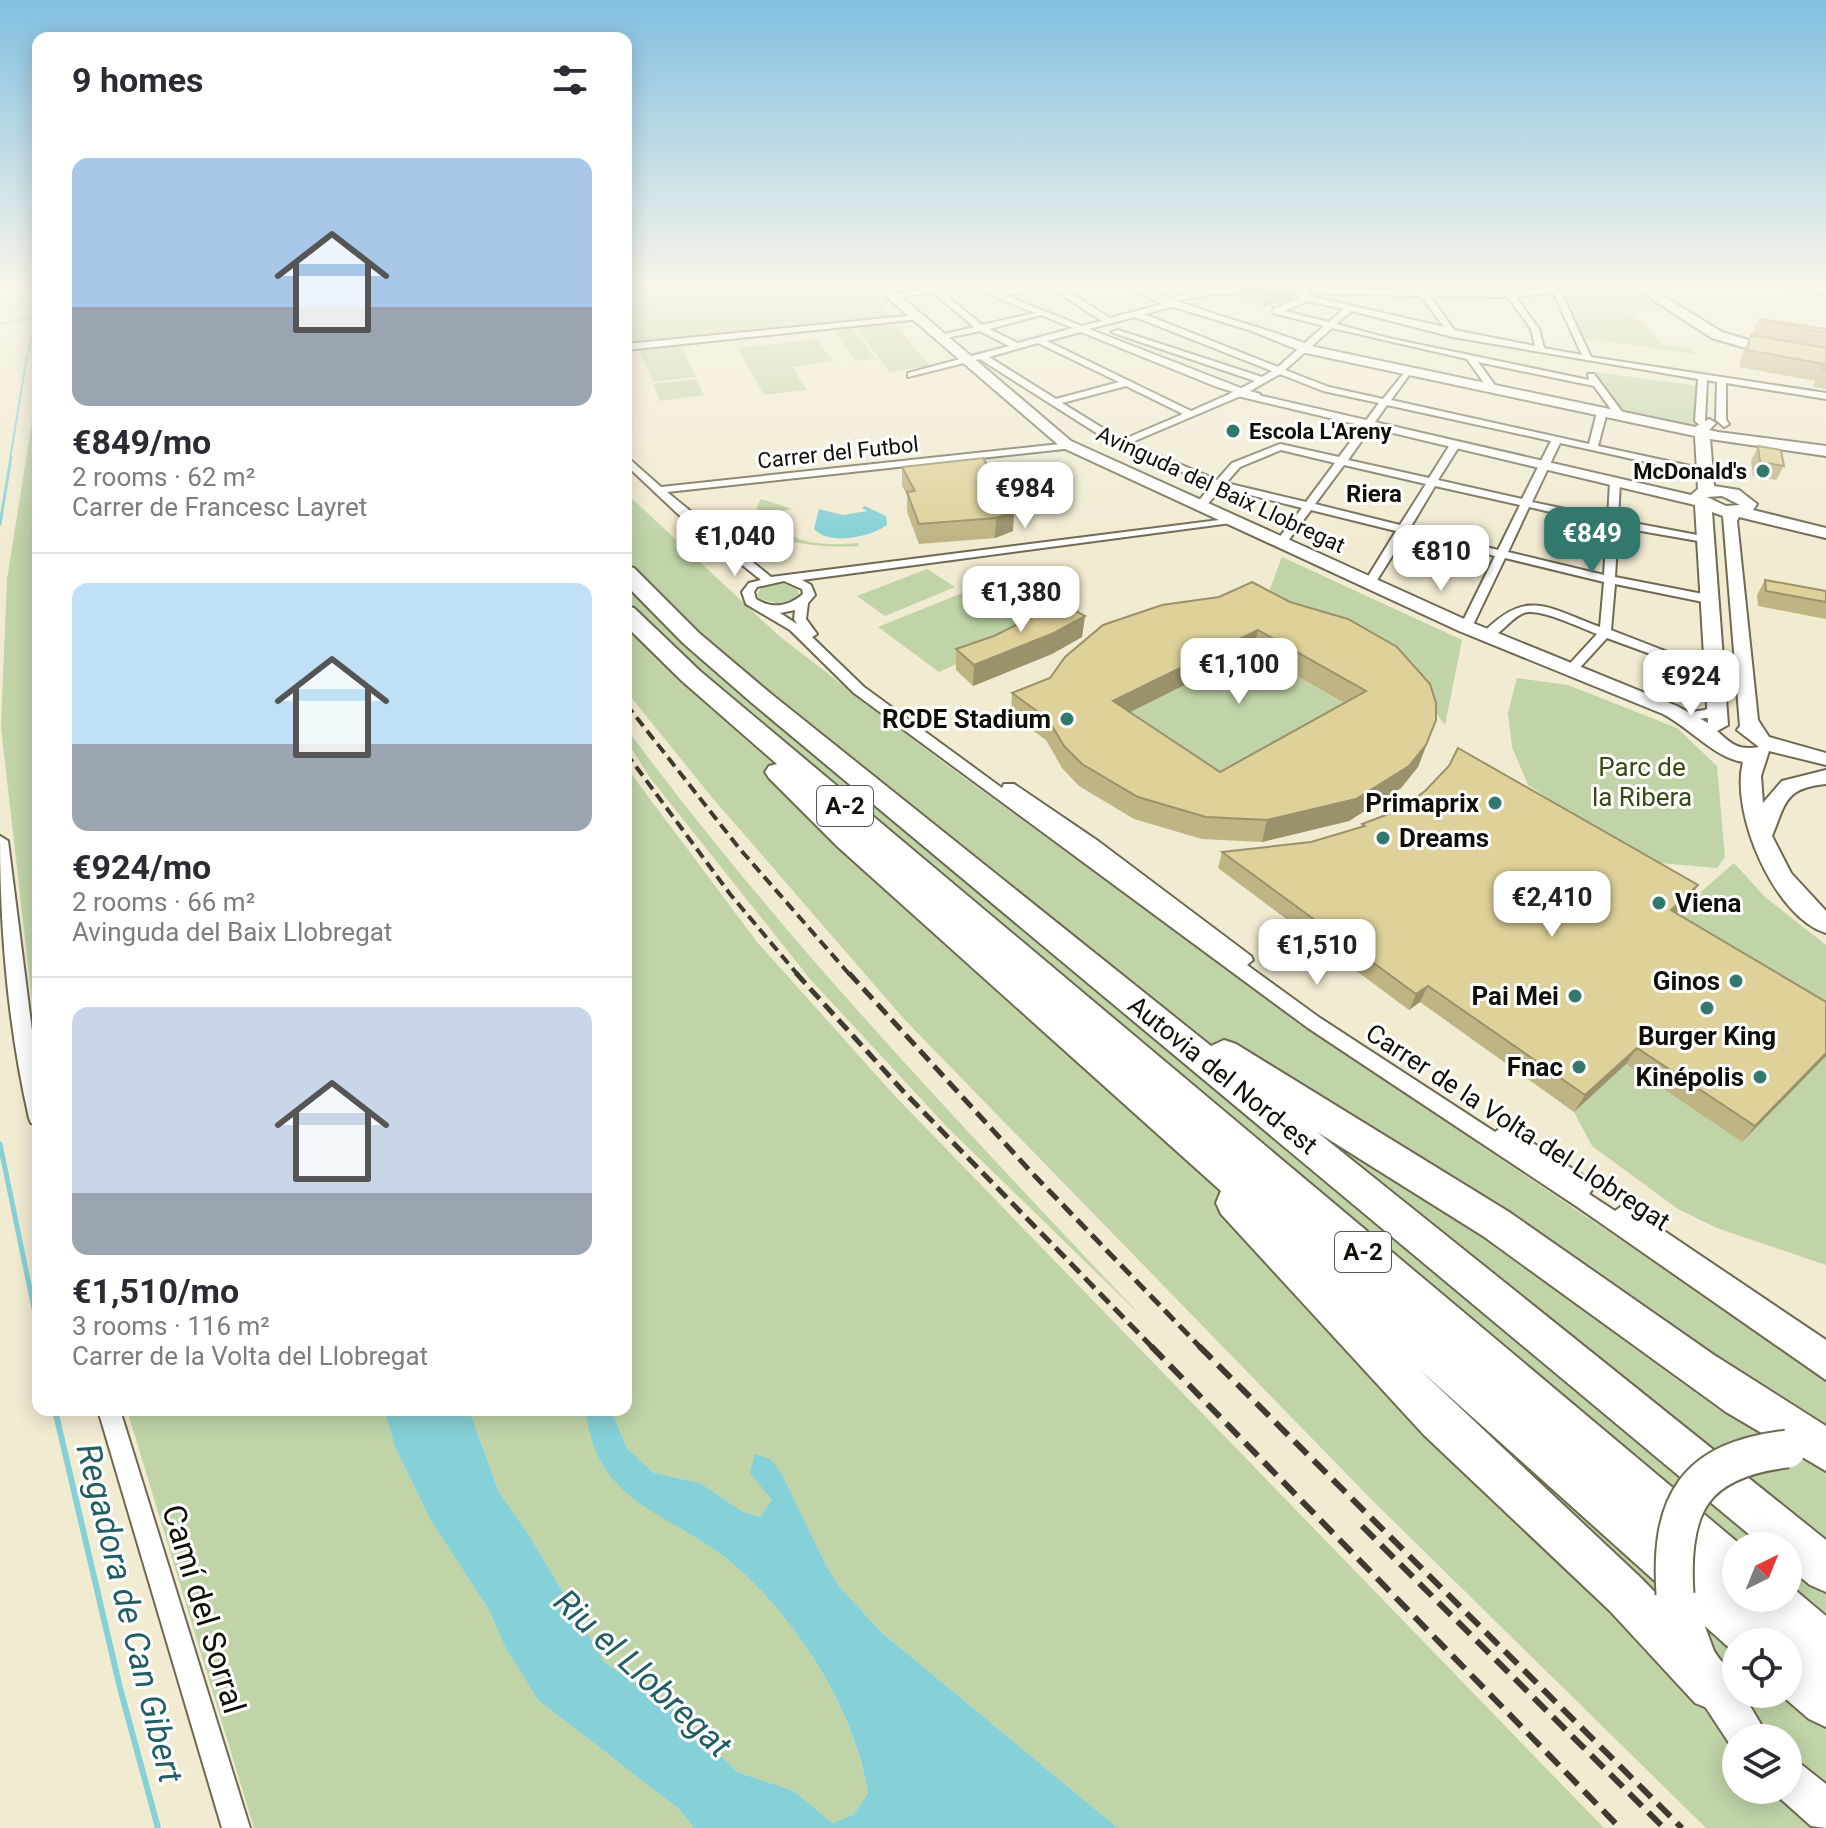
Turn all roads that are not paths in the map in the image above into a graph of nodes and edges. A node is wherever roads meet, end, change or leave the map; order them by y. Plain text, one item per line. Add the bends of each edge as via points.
1 (952, 368) edge
2 (984, 368) edge
3 (995, 368) edge
4 (1096, 368) edge
5 (1183, 368) edge
6 (1221, 368) edge
7 (1275, 368) edge
8 (1396, 368) edge
9 (1478, 368) edge
10 (1520, 368) edge
11 (1589, 368) edge
12 (1652, 368) edge
13 (1279, 370) junction
14 (1408, 371) junction
15 (911, 375) dead end
16 (1703, 376) junction
17 (1722, 379) junction
18 (1262, 380) junction
19 (1126, 383) junction
20 (1597, 384) junction
21 (1492, 388) junction
22 (1240, 391) junction
23 (1826, 396) edge
24 (1386, 402) junction
25 (1053, 403) junction
26 (1602, 412) junction
27 (1191, 414) junction
28 (1621, 417) junction
29 (1370, 423) junction
30 (1704, 428) junction
31 (1729, 432) junction
32 (1557, 439) junction
33 (1122, 443) junction
34 (1455, 445) junction
35 (1069, 446) junction
36 (1593, 447) junction
37 (1826, 451) edge
38 (1342, 461) junction
39 (1546, 463) junction
40 (632, 465) edge
41 (1614, 468) junction
42 (1705, 472) junction
43 (1432, 482) junction
44 (1219, 484) junction
45 (658, 490) junction
46 (1704, 496) junction
47 (1526, 503) junction
48 (1200, 506) junction
49 (1308, 507) junction
50 (1737, 507) junction
51 (1826, 517) edge
52 (1231, 520) junction
53 (1613, 523) junction
54 (1403, 530) junction
55 (1826, 533) edge
56 (1704, 539) junction
57 (1281, 543) junction
58 (1501, 554) junction
59 (828, 575) junction
60 (788, 578) junction
61 (632, 579) edge
62 (767, 579) junction
63 (1610, 580) junction
64 (1370, 583) junction
65 (805, 599) junction
66 (1708, 599) junction
67 (764, 608) junction
68 (632, 619) edge
69 (1466, 627) junction
70 (1604, 632) junction
71 (1486, 636) junction
72 (1570, 670) junction
73 (1713, 672) junction
74 (697, 682) junction
75 (1714, 723) junction
76 (1756, 751) junction
77 (1826, 759) edge
78 (1826, 771) edge
79 (1826, 777) edge
80 (1761, 835) junction
81 (0, 841) edge
82 (950, 851) junction
83 (1826, 924) edge
84 (1119, 1078) junction
85 (32, 1092) edge
86 (1826, 1353) edge
87 (1826, 1369) edge
88 (111, 1416) edge
89 (1826, 1452) edge
90 (1722, 1559) edge
91 (1826, 1569) edge
92 (1785, 1612) edge
93 (1742, 1628) edge
94 (1826, 1647) edge
95 (1802, 1681) edge
96 (1712, 1686) junction
97 (1826, 1702) edge
98 (1739, 1724) edge
99 (1802, 1791) edge
100 (1826, 1811) edge
101 (236, 1828) edge

1 - 15 street
2 - 35 main road, Avinguda del Baix Llobregat
3 - 25 street via 1019,377
4 - 19 street
5 - 22 street
6 - 18 street
7 - 13 street
8 - 14 main road
9 - 21 street
10 - 20 street
11 - 20 street
12 - 16 street
13 - 18 street
13 - 24 street via 1326,389
14 - 21 main road
14 - 24 street
16 - 17 street
16 - 30 street
17 - 23 street
17 - 31 street via 1721,420
18 - 22 street
19 - 25 street
19 - 27 street
20 - 28 street
21 - 26 main road
22 - 27 street
22 - 29 main road
24 - 29 street
24 - 32 street
25 - 33 street
26 - 28 main road
26 - 36 street
27 - 33 street
28 - 30 main road
29 - 34 main road
29 - 38 street
29 - 39 main road
30 - 31 main road
30 - 42 main road
31 - 37 main road
31 - 46 main road via 1719,442
32 - 36 street
32 - 39 street
33 - 44 street
34 - 39 main road
34 - 43 street
35 - 45 street, Carrer del Futbol
35 - 48 main road, Avinguda del Baix Llobregat
36 - 41 street
38 - 43 street
38 - 44 street via 1273,448 1236,465
38 - 49 street
39 - 41 main road
39 - 46 street
39 - 47 street
40 - 45 street
41 - 42 street
41 - 46 main road
41 - 53 street
42 - 46 main road
43 - 47 street
43 - 54 street
44 - 48 street
44 - 49 street
45 - 62 street
46 - 50 main road
46 - 50 main road
46 - 56 main road
47 - 53 street
47 - 58 street
48 - 52 main road, Avinguda del Baix Llobregat
49 - 54 street
49 - 57 street
50 - 51 main road
50 - 55 main road
50 - 76 main road via 1729,521 1748,720
52 - 57 main road, Avinguda del Baix Llobregat
52 - 59 street
53 - 56 street
53 - 63 street
54 - 58 street
54 - 64 street
56 - 66 main road
57 - 64 main road, Avinguda del Baix Llobregat
58 - 63 street
58 - 69 street
59 - 60 street
59 - 65 street
60 - 62 street
60 - 65 street via 805,585
61 - 82 highway, Autovia del Nord-est / A-2 via 717,660
62 - 67 street via 748,592 752,603
63 - 66 street
63 - 70 street
64 - 69 main road, Avinguda del Baix Llobregat
65 - 67 street via 784,609
65 - 86 street, Carrer de la Volta del Llobregat via 800,619 807,629 879,695 1059,820 1300,1000
66 - 73 main road
67 - 87 street, Carrer de la Volta del Llobregat via 794,627 859,690 1314,1023
68 - 74 highway, Autovia del Nord-est / A-2
69 - 71 main road, Avinguda del Baix Llobregat
70 - 71 street via 1527,607
70 - 72 street
70 - 73 street
71 - 72 main road, Avinguda del Baix Llobregat
72 - 75 main road, Avinguda del Baix Llobregat
73 - 75 main road
74 - 84 highway via 819,813
74 - 90 highway, Autovia del Nord-est / A-2
75 - 76 main road via 1736,726
75 - 76 main road via 1727,751
76 - 77 main road
76 - 78 main road
76 - 80 main road
79 - 80 main road via 1798,782 1775,796
80 - 83 main road via 1781,879
81 - 85 street
82 - 89 highway via 1274,1088 1495,1223 1735,1395
82 - 91 highway, Autovia del Nord-est / A-2
84 - 93 highway
84 - 96 highway via 1428,1409 1626,1595
88 - 101 street, Camí del Sorral
89 - 96 main road, bridge via 1756,1451 1729,1459 1689,1493 1671,1548 1675,1594 1688,1639
92 - 94 highway
95 - 97 highway
96 - 98 main road
99 - 100 main road

